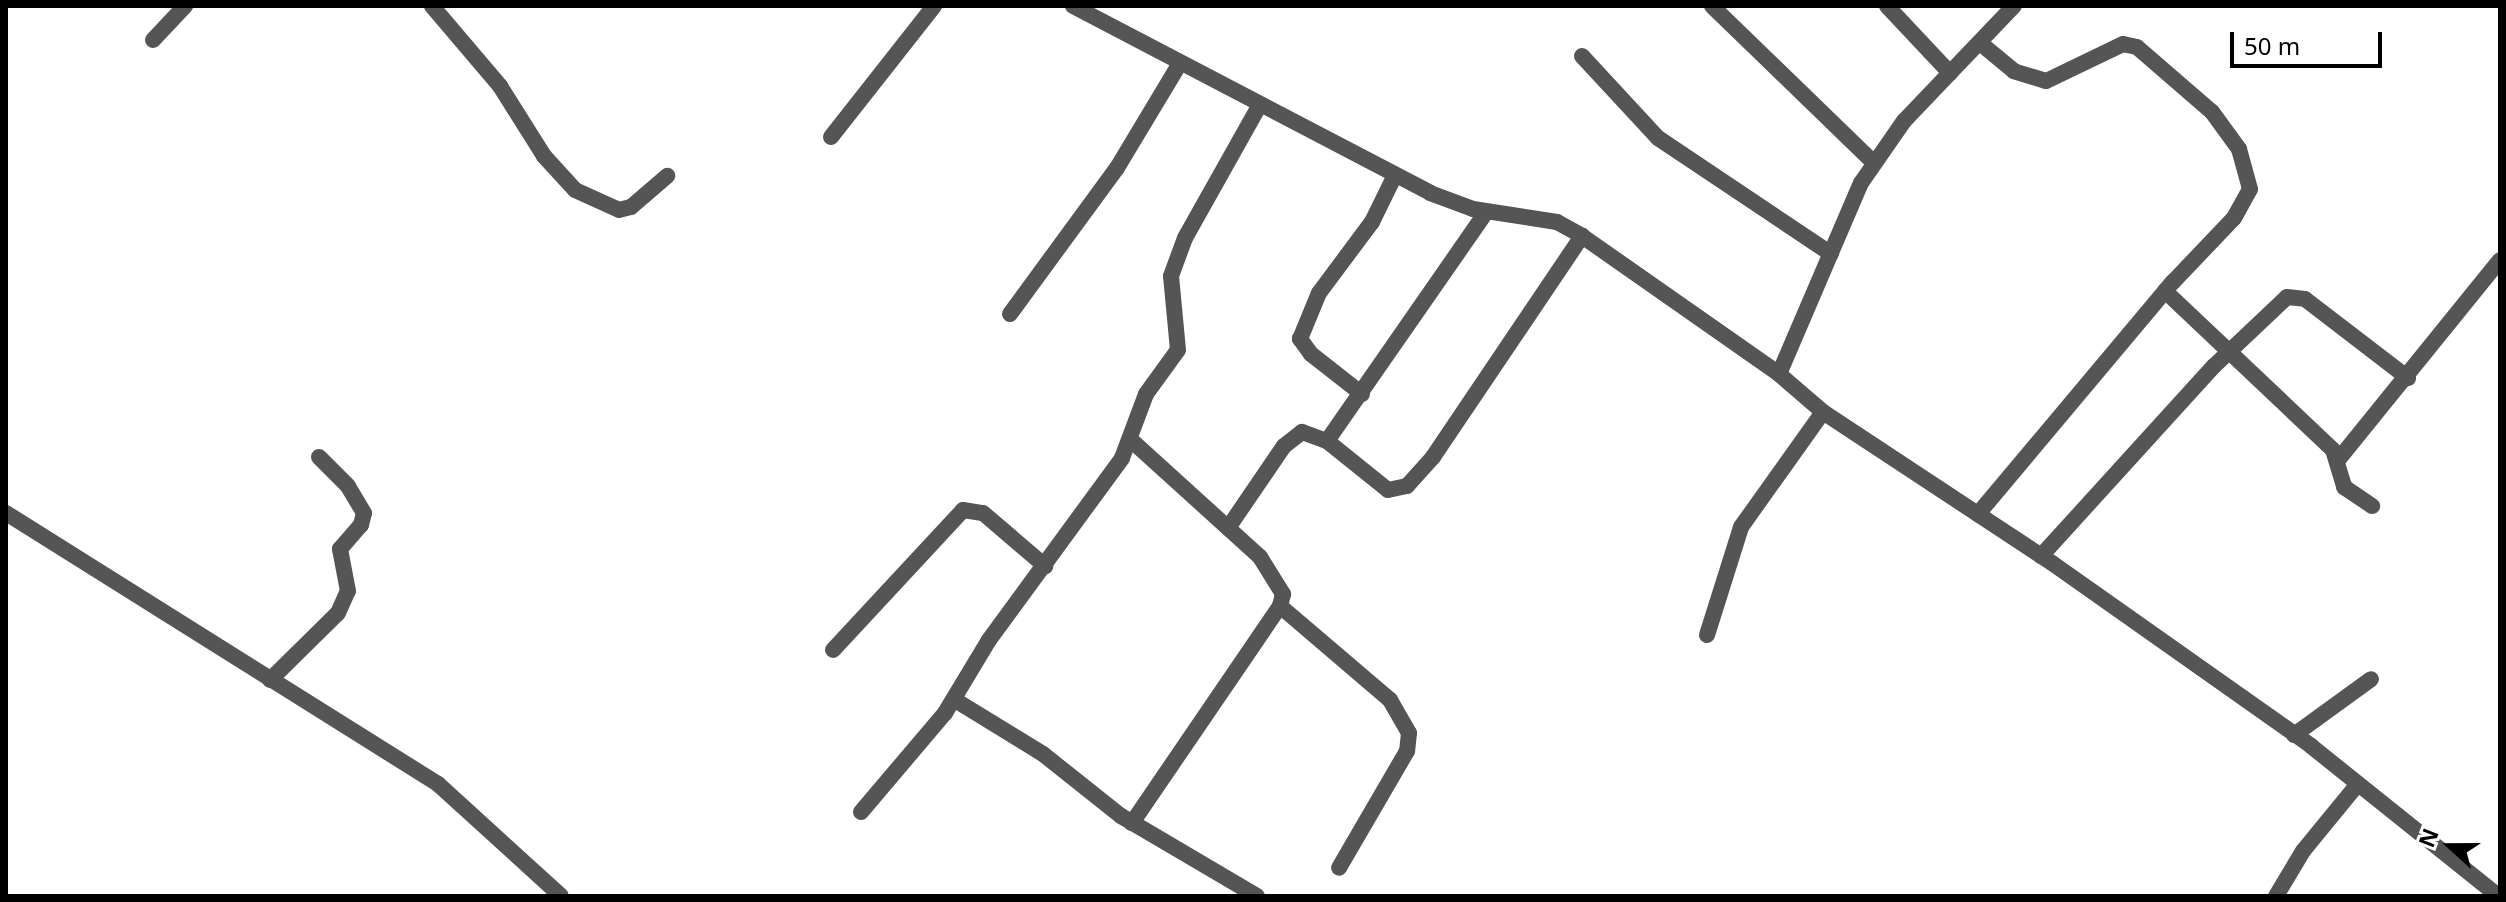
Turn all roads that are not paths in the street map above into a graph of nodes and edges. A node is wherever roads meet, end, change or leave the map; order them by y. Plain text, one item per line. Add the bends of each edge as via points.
1 (185, 6) edge
2 (432, 6) edge
3 (934, 6) edge
4 (1073, 6) edge
5 (1712, 6) edge
6 (1887, 6) edge
7 (2014, 6) edge
8 (153, 40) dead end
9 (1980, 43) junction
10 (1582, 56) dead end
11 (1179, 65) junction
12 (1950, 73) junction
13 (1259, 106) junction
14 (831, 137) dead end
15 (1874, 163) junction
16 (1395, 175) junction
17 (667, 176) dead end
18 (1486, 212) junction
19 (1582, 236) junction
20 (1831, 254) junction
21 (2500, 260) edge
22 (2165, 291) junction
23 (1010, 314) dead end
24 (2226, 354) junction
25 (1779, 374) junction
26 (2408, 378) junction
27 (1362, 394) junction
28 (1823, 412) junction
29 (1131, 440) junction
30 (1327, 441) junction
31 (319, 457) dead end
32 (2338, 460) junction
33 (2372, 506) dead end
34 (6, 513) edge
35 (1978, 514) junction
36 (1228, 528) junction
37 (2041, 556) junction
38 (1045, 566) junction
39 (1280, 606) junction
40 (1707, 635) dead end
41 (833, 650) dead end
42 (2371, 679) dead end
43 (270, 680) junction
44 (955, 700) junction
45 (2294, 735) junction
46 (2357, 785) junction
47 (861, 812) dead end
48 (1132, 823) junction
49 (1339, 868) dead end
50 (561, 896) edge
51 (1257, 896) edge
52 (2276, 896) edge
53 (2498, 896) edge

1 - 8 street
2 - 17 street via 500,86 544,156 575,190 619,210 631,207
3 - 14 street
4 - 11 street
5 - 15 street
6 - 12 street
7 - 9 street
9 - 12 street
9 - 22 street via 2014,71 2046,81 2123,44 2137,47 2212,112 2239,149 2250,189 2234,218
10 - 20 street via 1658,138
11 - 13 street
11 - 23 street via 1117,168
12 - 15 street via 1904,121
13 - 16 street
13 - 29 street via 1177,258 1170,293 1178,350 1146,394
15 - 20 street
16 - 18 street
16 - 27 street via 1372,222 1334,268 1302,328 1302,346
18 - 19 street via 1547,219
18 - 27 street
19 - 25 street
19 - 30 street via 1433,457 1407,486 1388,490
20 - 25 street
21 - 26 street
22 - 24 street
22 - 35 street
24 - 26 street via 2275,306 2296,295
24 - 32 street
24 - 37 street
25 - 28 street
26 - 32 street
27 - 30 street
28 - 35 street
28 - 40 street via 1741,527
29 - 36 street
29 - 38 street
30 - 36 street via 1302,432 1292,436
31 - 43 street via 348,486 364,513 361,525 340,549 348,591 338,613
32 - 33 street via 2344,487
34 - 43 street
35 - 37 street
36 - 39 street via 1273,571 1283,594
37 - 45 street
38 - 41 street via 983,513 963,510
38 - 44 street via 989,640
39 - 48 street
39 - 49 street via 1380,690 1409,733 1407,751
42 - 45 street
43 - 50 street via 438,784
44 - 47 street
44 - 48 street via 1043,754
45 - 46 street
46 - 52 street via 2303,851
46 - 53 street
48 - 51 street

